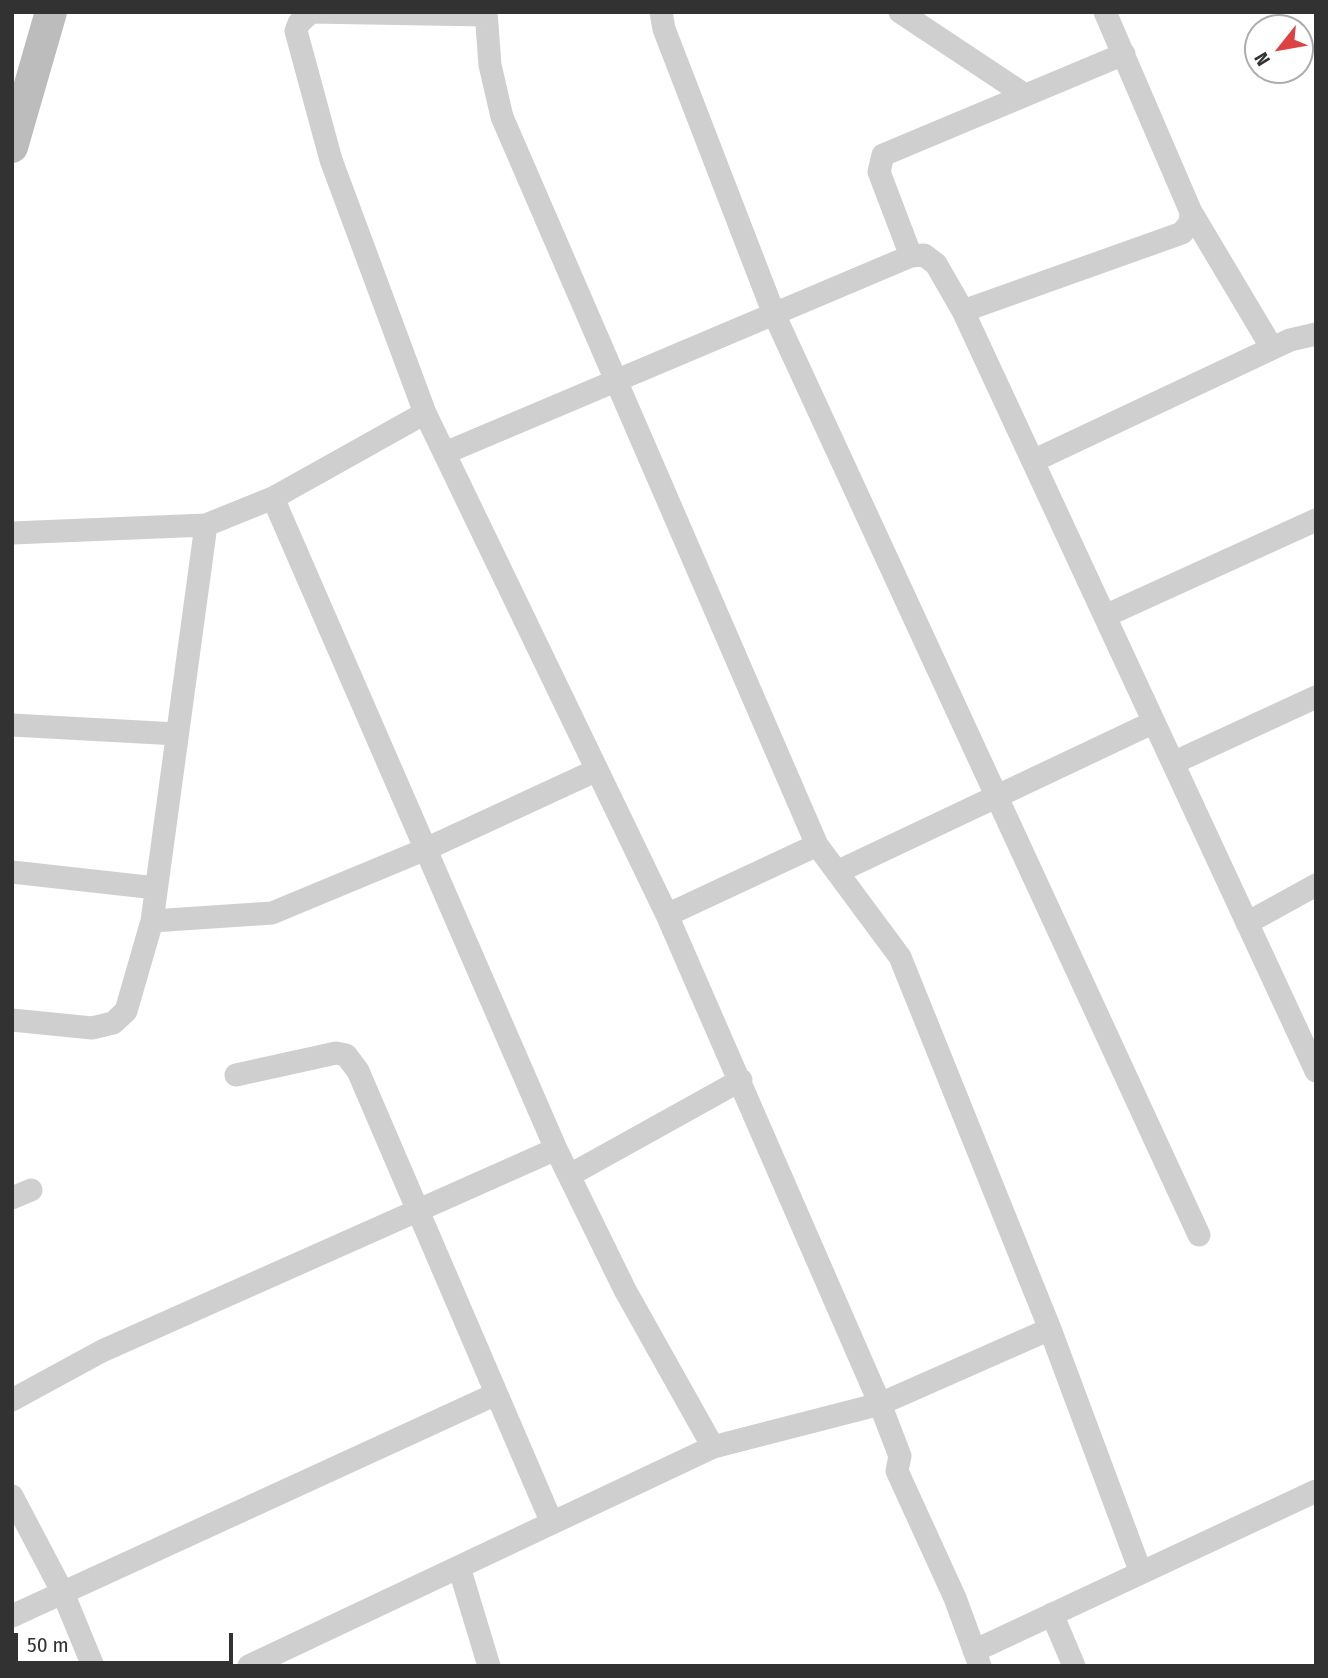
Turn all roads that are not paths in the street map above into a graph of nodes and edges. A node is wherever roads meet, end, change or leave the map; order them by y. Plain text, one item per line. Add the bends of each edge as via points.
1 (51, 12) edge
2 (661, 12) edge
3 (900, 12) edge
4 (1105, 12) edge
5 (486, 14) edge
6 (919, 18) edge
7 (1124, 54) junction
8 (1025, 95) junction
9 (15, 130) edge
10 (1191, 212) junction
11 (911, 256) junction
12 (963, 311) junction
13 (774, 314) junction
14 (1316, 334) edge
15 (1272, 348) junction
16 (615, 381) junction
17 (425, 413) junction
18 (445, 453) junction
19 (1033, 461) junction
20 (273, 498) junction
21 (1316, 520) edge
22 (206, 525) junction
23 (12, 533) edge
24 (1105, 616) junction
25 (1316, 697) edge
26 (1154, 722) junction
27 (12, 725) edge
28 (177, 734) junction
29 (1173, 763) junction
30 (597, 770) junction
31 (996, 796) junction
32 (817, 845) junction
33 (426, 849) junction
34 (12, 872) edge
35 (837, 872) junction
36 (1316, 884) edge
37 (156, 888) junction
38 (667, 915) junction
39 (152, 920) junction
40 (1247, 923) junction
41 (12, 1020) edge
42 (1315, 1067) edge
43 (236, 1075) dead end
44 (740, 1080) junction
45 (556, 1149) junction
46 (570, 1175) junction
47 (418, 1210) junction
48 (1199, 1235) dead end
49 (1050, 1329) junction
50 (496, 1394) junction
51 (12, 1400) edge
52 (880, 1404) junction
53 (713, 1447) junction
54 (1316, 1491) edge
55 (12, 1496) edge
56 (552, 1523) junction
57 (459, 1567) junction
58 (1141, 1573) junction
59 (63, 1593) junction
60 (1052, 1614) junction
61 (12, 1616) edge
62 (288, 1657) edge
63 (977, 1658) edge
64 (93, 1666) edge
65 (249, 1666) edge
66 (489, 1666) edge
67 (1074, 1666) edge

1 - 9 main road
2 - 13 street
3 - 6 street
4 - 7 street
5 - 16 street via 490,65 502,117
5 - 17 street via 311,12 296,32 331,160
6 - 8 street
7 - 8 street
7 - 10 street
8 - 11 street via 883,155 879,172
10 - 12 street via 1182,233
10 - 15 street
11 - 12 street via 924,255 936,264
11 - 13 street
12 - 19 street
13 - 16 street
13 - 31 street
14 - 15 street
15 - 19 street
16 - 18 street
16 - 32 street
17 - 18 street
17 - 20 street
18 - 30 street
19 - 24 street
20 - 22 street
20 - 33 street
21 - 24 street
22 - 23 street
22 - 28 street
24 - 26 street
25 - 29 street
26 - 29 street
26 - 31 street
27 - 28 street
28 - 37 street
29 - 40 street
30 - 33 street
30 - 38 street
31 - 35 street
31 - 48 street
32 - 35 street
32 - 38 street
33 - 39 street via 272,913
33 - 45 street
34 - 37 street
35 - 49 street via 900,957
36 - 40 street
37 - 39 street
38 - 44 street
39 - 41 street via 126,1011 113,1023 92,1028
40 - 42 street
43 - 47 street via 335,1053 346,1055 358,1072
44 - 46 street
44 - 52 street
45 - 46 street
45 - 47 street
46 - 53 street via 625,1290
47 - 50 street
47 - 51 street via 102,1351
49 - 52 street
49 - 58 street
50 - 56 street
50 - 59 street
52 - 53 street
52 - 63 street via 900,1456 897,1471
53 - 56 street
54 - 58 street
55 - 59 street
56 - 57 street
57 - 62 street
57 - 66 street
58 - 60 street
59 - 61 street
59 - 64 street
60 - 63 street
60 - 67 street
62 - 65 street

